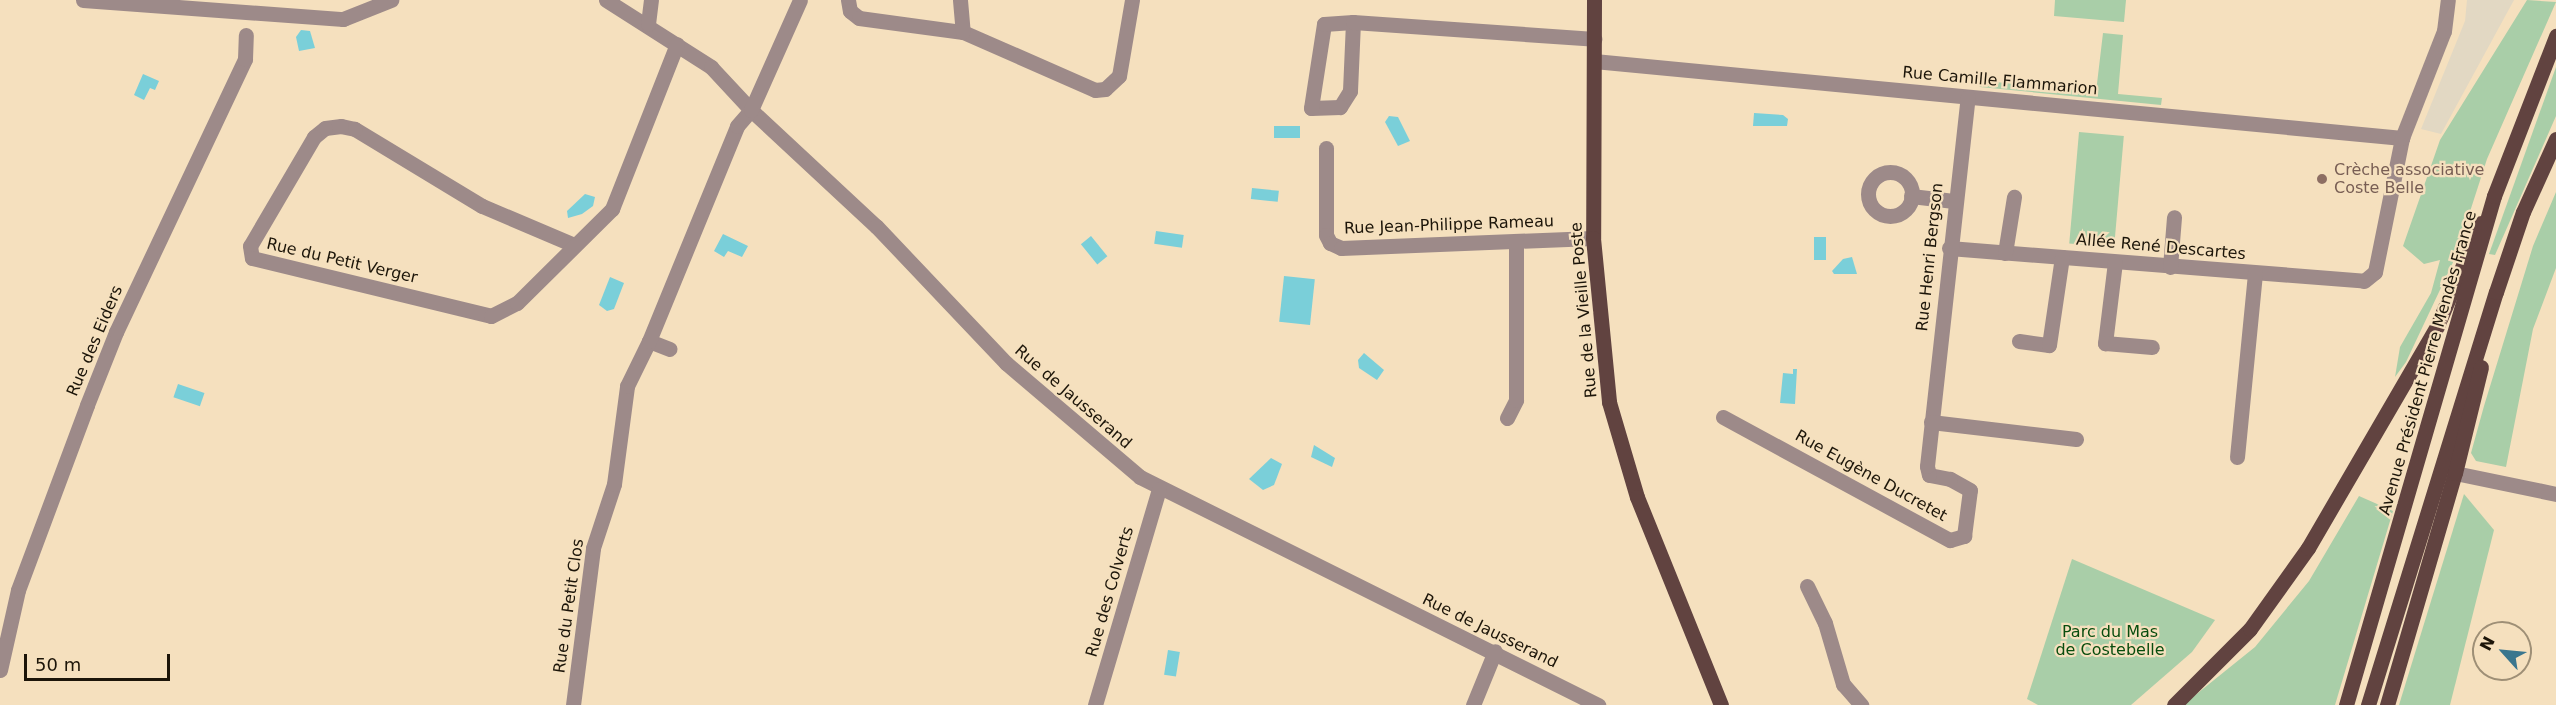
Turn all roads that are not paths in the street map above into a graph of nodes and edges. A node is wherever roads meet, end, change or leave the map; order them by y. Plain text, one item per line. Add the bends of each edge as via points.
1 (83, 0) edge
2 (391, 0) edge
3 (606, 0) edge
4 (651, 0) edge
5 (800, 0) edge
6 (848, 0) edge
7 (960, 0) edge
8 (1132, 0) edge
9 (1594, 0) edge
10 (2448, 0) edge
11 (1353, 22) junction
12 (648, 24) junction
13 (963, 32) junction
14 (246, 35) dead end
15 (2556, 36) edge
16 (1594, 39) junction
17 (677, 44) junction
18 (1594, 61) junction
19 (1968, 97) junction
20 (751, 110) junction
21 (2402, 138) junction
22 (2556, 139) edge
23 (1326, 148) dead end
24 (1911, 196) dead end
25 (2494, 196) junction
26 (2014, 197) dead end
27 (1954, 201) junction
28 (2174, 217) dead end
29 (1593, 238) junction
30 (1516, 241) junction
31 (574, 245) junction
32 (1949, 248) junction
33 (2005, 253) junction
34 (2062, 257) junction
35 (2115, 262) junction
36 (2170, 267) junction
37 (2255, 273) junction
38 (2496, 292) junction
39 (650, 341) junction
40 (2019, 341) dead end
41 (2152, 347) dead end
42 (670, 349) dead end
43 (1723, 417) dead end
44 (1507, 418) dead end
45 (1931, 422) junction
46 (2076, 438) dead end
47 (1928, 453) joint
48 (2237, 457) dead end
49 (2455, 473) junction
50 (1159, 489) junction
51 (2556, 494) edge
52 (1807, 586) dead end
53 (1495, 651) junction
54 (0, 670) edge
55 (573, 705) edge
56 (1095, 705) edge
57 (1473, 705) edge
58 (1598, 705) edge
59 (1721, 705) edge
60 (1861, 705) edge
61 (2174, 705) edge
62 (2346, 705) edge
63 (2368, 705) edge
64 (2387, 705) edge

1 - 2 street via 343,19
3 - 12 street, Rue de Jausserand
4 - 12 street
5 - 20 street, Rue du Petit Clos
6 - 13 street via 850,11 860,18
7 - 13 street
8 - 13 street via 1122,67 1119,76 1105,89 1088,88
9 - 16 main road, Rue de la Vieille Poste
10 - 21 street via 2444,30
11 - 11 street via 1324,24 1311,108 1340,107 1350,91
11 - 16 street
12 - 17 street, Rue de Jausserand
14 - 54 street, Rue des Eiders via 245,59 116,332 87,405 18,590
15 - 25 main road, Avenue Président Pierre Mendès France
16 - 18 main road, Rue de la Vieille Poste
17 - 20 street, Rue de Jausserand via 711,68
17 - 31 street, Rue du Petit Verger via 612,209
18 - 19 street, Rue Camille Flammarion
18 - 29 main road, Rue de la Vieille Poste
19 - 21 street, Rue Camille Flammarion
19 - 27 street, Rue Henri Bergson
20 - 39 street, Rue du Petit Clos via 737,126
20 - 50 street, Rue de Jausserand via 876,226 1006,363 1082,431
21 - 37 street, Allée René Descartes via 2380,252 2375,272 2369,278 2359,283
22 - 38 main road via 2523,212
23 - 30 street, Rue Jean-Philippe Rameau via 1326,235 1330,243 1341,248
24 - 27 street
25 - 61 main road via 2437,326 2308,548 2250,629
25 - 62 main road, Avenue Président Pierre Mendès France
26 - 33 street
27 - 32 street, Rue Henri Bergson
28 - 36 street
29 - 30 street, Rue Jean-Philippe Rameau
29 - 59 main road, Rue de la Vieille Poste via 1609,402 1622,453
30 - 44 street via 1516,400
31 - 31 street, Rue du Petit Verger via 517,303 491,315 252,258 250,246 314,137 325,128 341,126 355,129 482,206
32 - 33 street, Allée René Descartes
32 - 45 street, Rue Henri Bergson
33 - 34 street, Allée René Descartes
34 - 35 street, Allée René Descartes
34 - 40 street via 2049,345
35 - 36 street, Allée René Descartes
35 - 41 street via 2105,343
36 - 37 street, Allée René Descartes
37 - 48 street
38 - 49 main road
38 - 63 main road
39 - 42 street
39 - 55 street, Rue du Petit Clos via 627,386 614,483 593,548
43 - 47 street, Rue Eugène Ducretet via 1956,541 1968,531 1970,490 1950,479 1929,475
45 - 46 street
45 - 47 street, Rue Henri Bergson
49 - 51 street
49 - 64 main road
50 - 53 street, Rue de Jausserand
50 - 56 street, Rue des Colverts
52 - 60 street via 1825,623 1843,684
53 - 57 street
53 - 58 street, Rue de Jausserand

